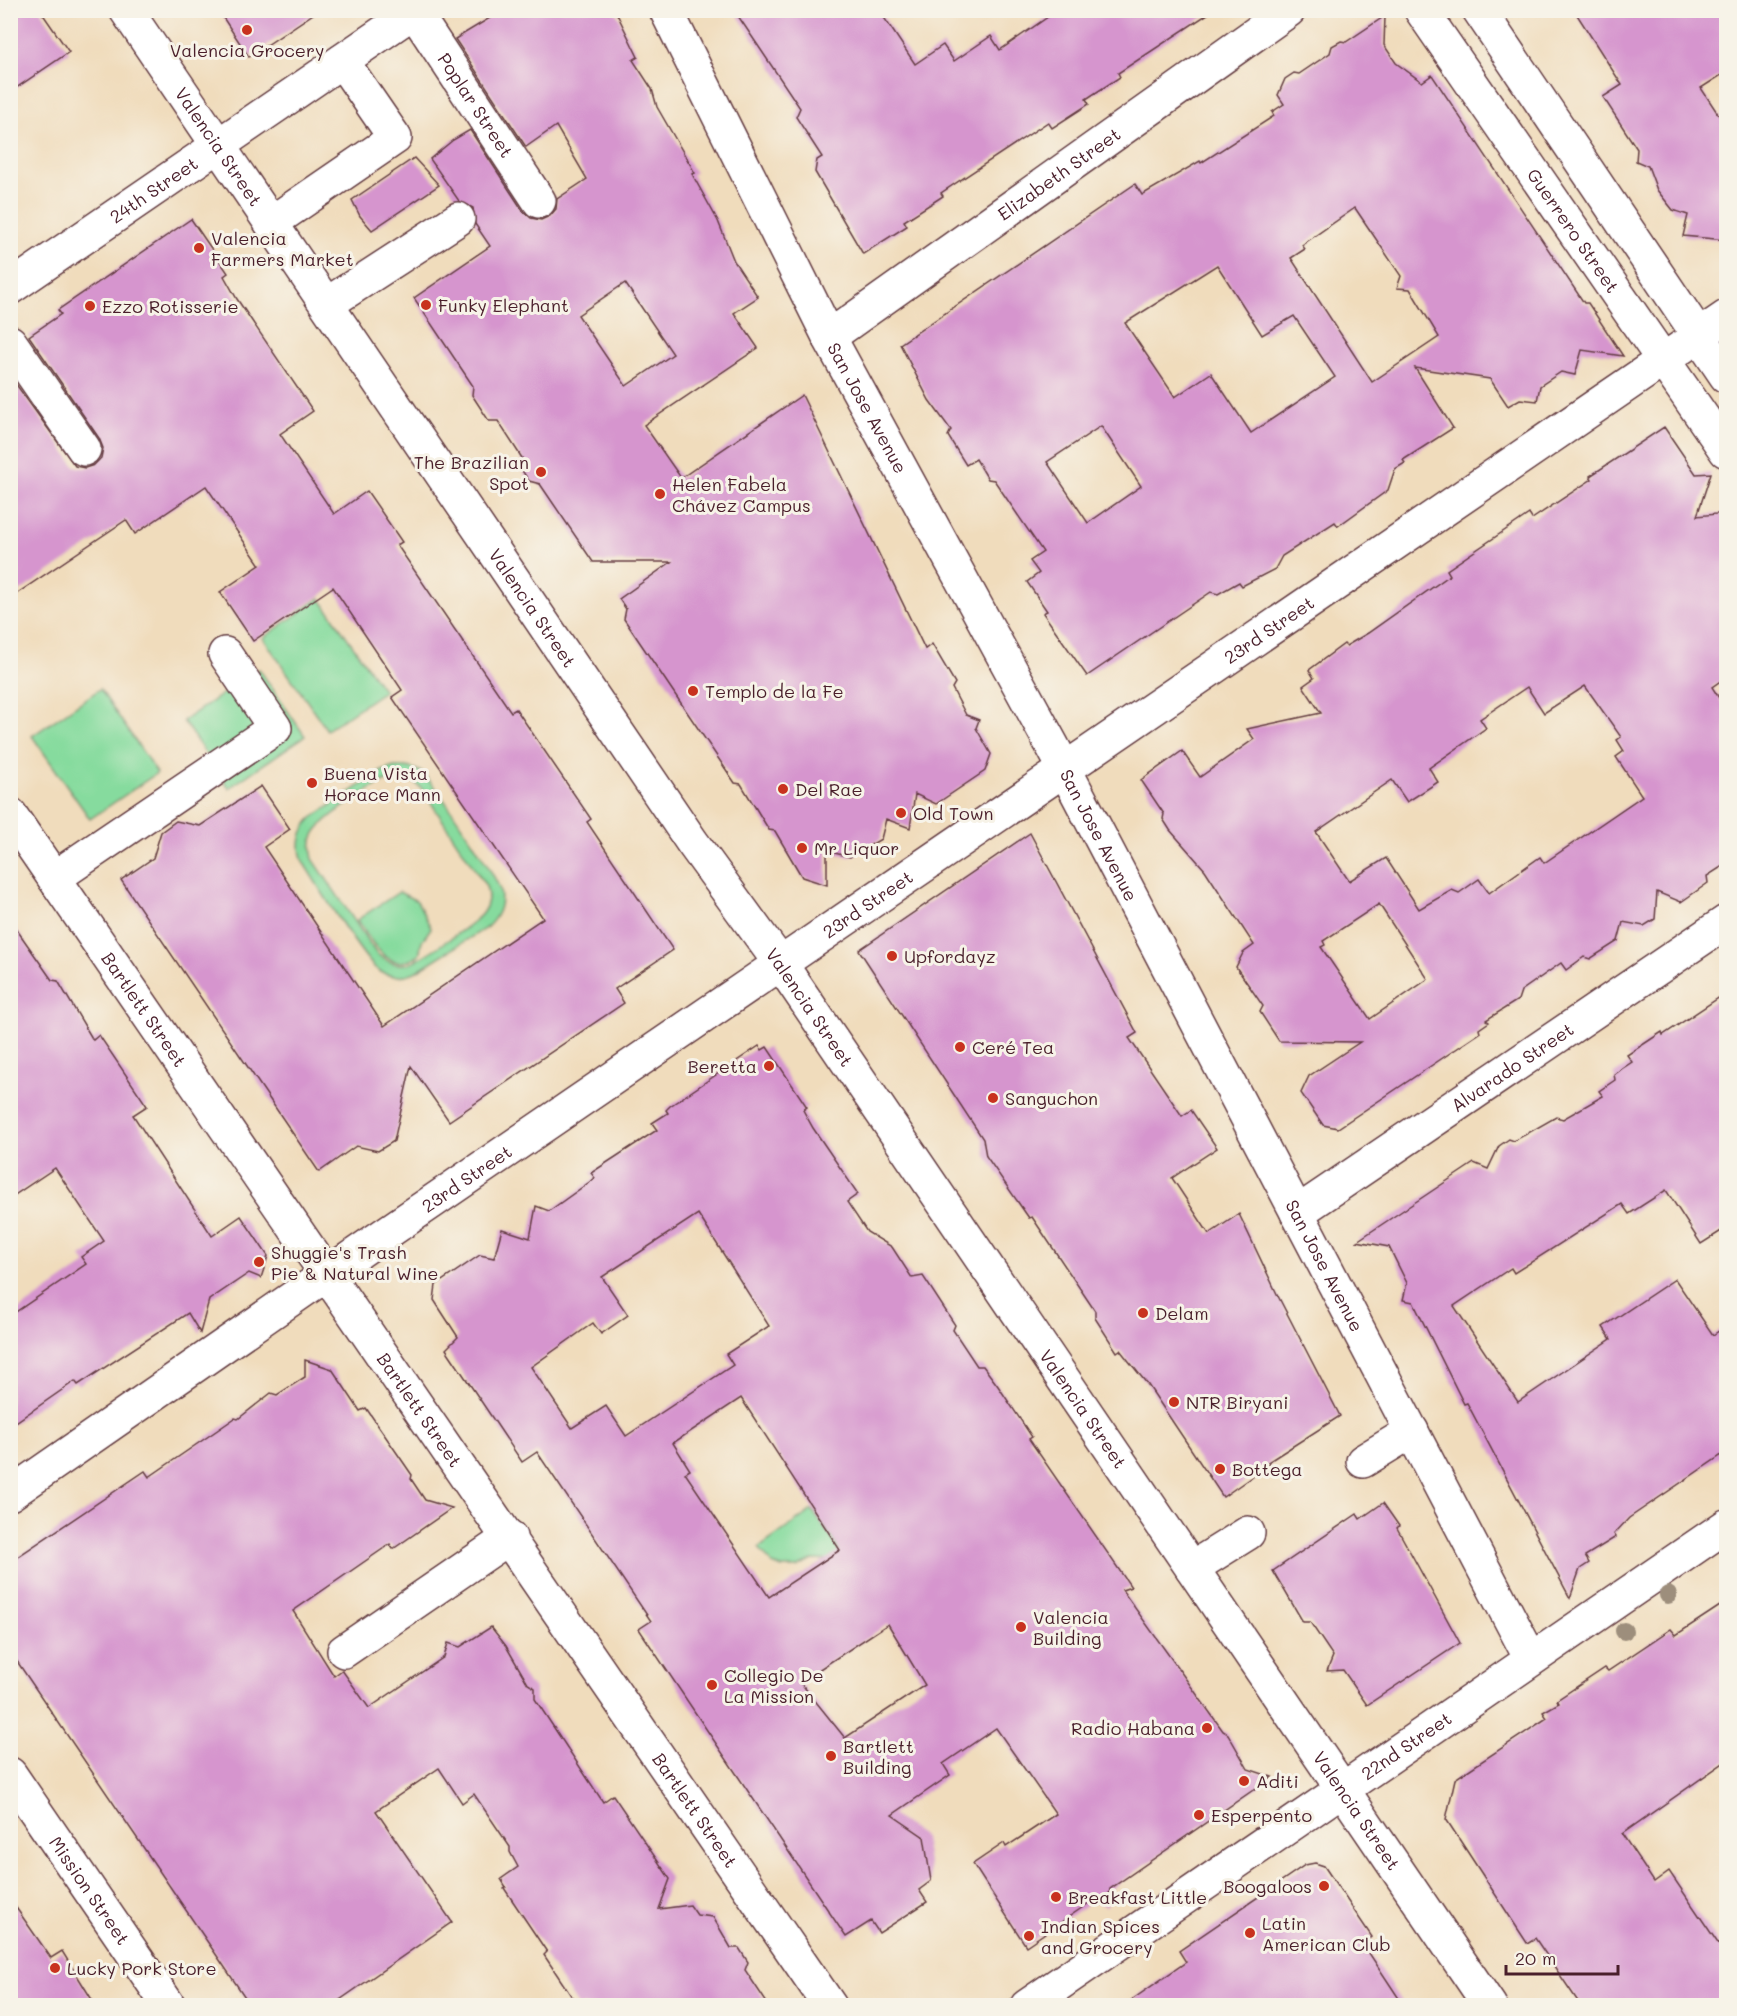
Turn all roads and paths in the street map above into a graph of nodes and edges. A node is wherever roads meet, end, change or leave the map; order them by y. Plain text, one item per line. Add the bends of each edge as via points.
1 (126, 10) edge
2 (666, 10) edge
3 (1289, 10) edge
4 (1421, 10) edge
5 (1479, 10) edge
6 (415, 11) edge
7 (342, 61) junction
8 (219, 146) junction
9 (538, 201) dead end
10 (458, 219) dead end
11 (271, 223) junction
12 (10, 288) edge
13 (327, 304) junction
14 (1726, 317) edge
15 (1699, 336) junction
16 (829, 337) junction
17 (10, 342) edge
18 (1664, 360) junction
19 (1726, 376) edge
20 (84, 449) dead end
21 (1726, 451) edge
22 (225, 654) dead end
23 (1064, 768) junction
24 (10, 814) edge
25 (54, 878) junction
26 (1726, 922) edge
27 (780, 963) junction
28 (1298, 1213) junction
29 (327, 1275) junction
30 (1412, 1431) junction
31 (1363, 1461) dead end
32 (10, 1494) edge
33 (1726, 1526) edge
34 (1248, 1533) dead end
35 (510, 1537) junction
36 (1192, 1568) junction
37 (344, 1651) dead end
38 (1531, 1659) junction
39 (10, 1774) edge
40 (1342, 1788) junction
41 (169, 2006) edge
42 (830, 2006) edge
43 (1027, 2006) edge
44 (1490, 2006) edge

1 - 8 street, Valencia Street
2 - 16 street, San Jose Avenue
3 - 16 street, Elizabeth Street
4 - 18 street, Guerrero Street
5 - 15 street
6 - 7 street, 24th Street
6 - 9 street, Poplar Street
7 - 8 street, 24th Street
7 - 11 street via 395,138
8 - 11 street, Valencia Street
8 - 12 street, 24th Street
10 - 13 street
11 - 13 street, Valencia Street
13 - 27 street, Valencia Street via 692,842
14 - 15 street, 23rd Street
15 - 18 street, 23rd Street
15 - 19 street
16 - 23 street, San Jose Avenue
17 - 20 street
18 - 21 street, Guerrero Street
18 - 23 street, 23rd Street
22 - 25 street via 275,728
23 - 27 street, 23rd Street
23 - 28 street, San Jose Avenue
24 - 25 street, Bartlett Street
25 - 29 street, Bartlett Street
26 - 28 street, Alvarado Street
27 - 29 street, 23rd Street
27 - 36 street, Valencia Street
28 - 30 street, San Jose Avenue
29 - 32 street, 23rd Street
29 - 35 street, Bartlett Street
30 - 31 street
30 - 38 street, San Jose Avenue
33 - 38 street, 22nd Street
34 - 36 street
35 - 37 street
35 - 42 street, Bartlett Street
36 - 40 street, Valencia Street
38 - 40 street, 22nd Street
39 - 41 street, Mission Street
40 - 43 street, 22nd Street
40 - 44 street, Valencia Street

